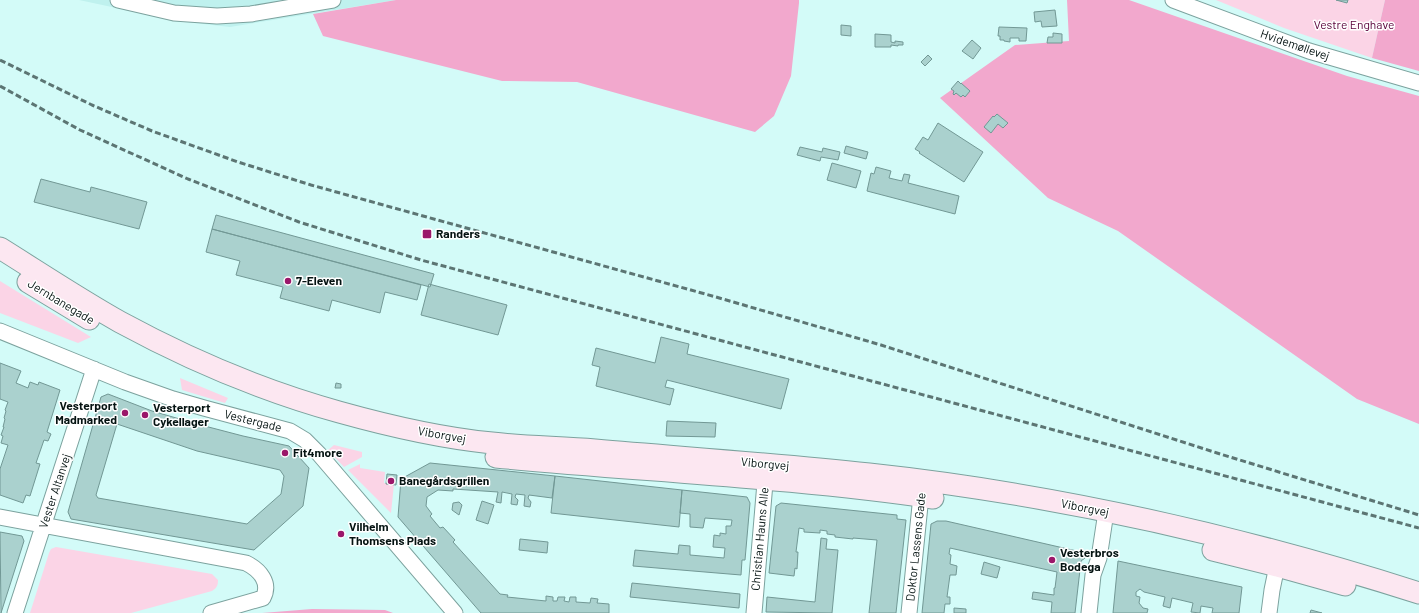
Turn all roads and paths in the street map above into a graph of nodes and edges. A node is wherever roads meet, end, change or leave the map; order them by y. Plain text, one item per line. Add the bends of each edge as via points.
1 (118, 0) edge
2 (333, 0) edge
3 (1173, 0) edge
4 (1419, 83) edge
5 (0, 248) edge
6 (0, 265) edge
7 (120, 330) junction
8 (0, 331) edge
9 (94, 369) junction
10 (766, 472) junction
11 (922, 489) junction
12 (0, 517) edge
13 (1104, 519) junction
14 (45, 524) junction
15 (1278, 559) junction
16 (1419, 593) edge
17 (1419, 607) edge
18 (15, 613) edge
19 (211, 613) edge
20 (455, 613) edge
21 (754, 613) edge
22 (909, 613) edge
23 (1089, 613) edge
24 (1269, 613) edge

1 - 2 street via 174,13 217,16 251,14
3 - 4 street, Hvidemøllevej via 1309,51
5 - 7 main road, Jernbanegade
6 - 7 main road, Jernbanegade via 60,302
7 - 10 main road, Viborgvej via 166,361 272,405 335,425 403,442 491,457
8 - 9 street, Vestergade
9 - 14 street, Vester Altanvej
9 - 20 street, Vestergade via 186,403 298,434 352,491
10 - 11 main road, Viborgvej via 872,474
10 - 21 street, Christian Hauns Alle
11 - 13 main road, Viborgvej via 1052,501
11 - 22 street, Doktor Lassens Gade
12 - 14 street
13 - 15 main road, Viborgvej via 1205,533
13 - 23 street via 1099,558 1093,575
14 - 18 street, Vester Altanvej
14 - 19 street via 246,563 260,573 266,586 263,598
15 - 16 main road, Viborgvej
15 - 17 main road, Viborgvej
15 - 24 street

